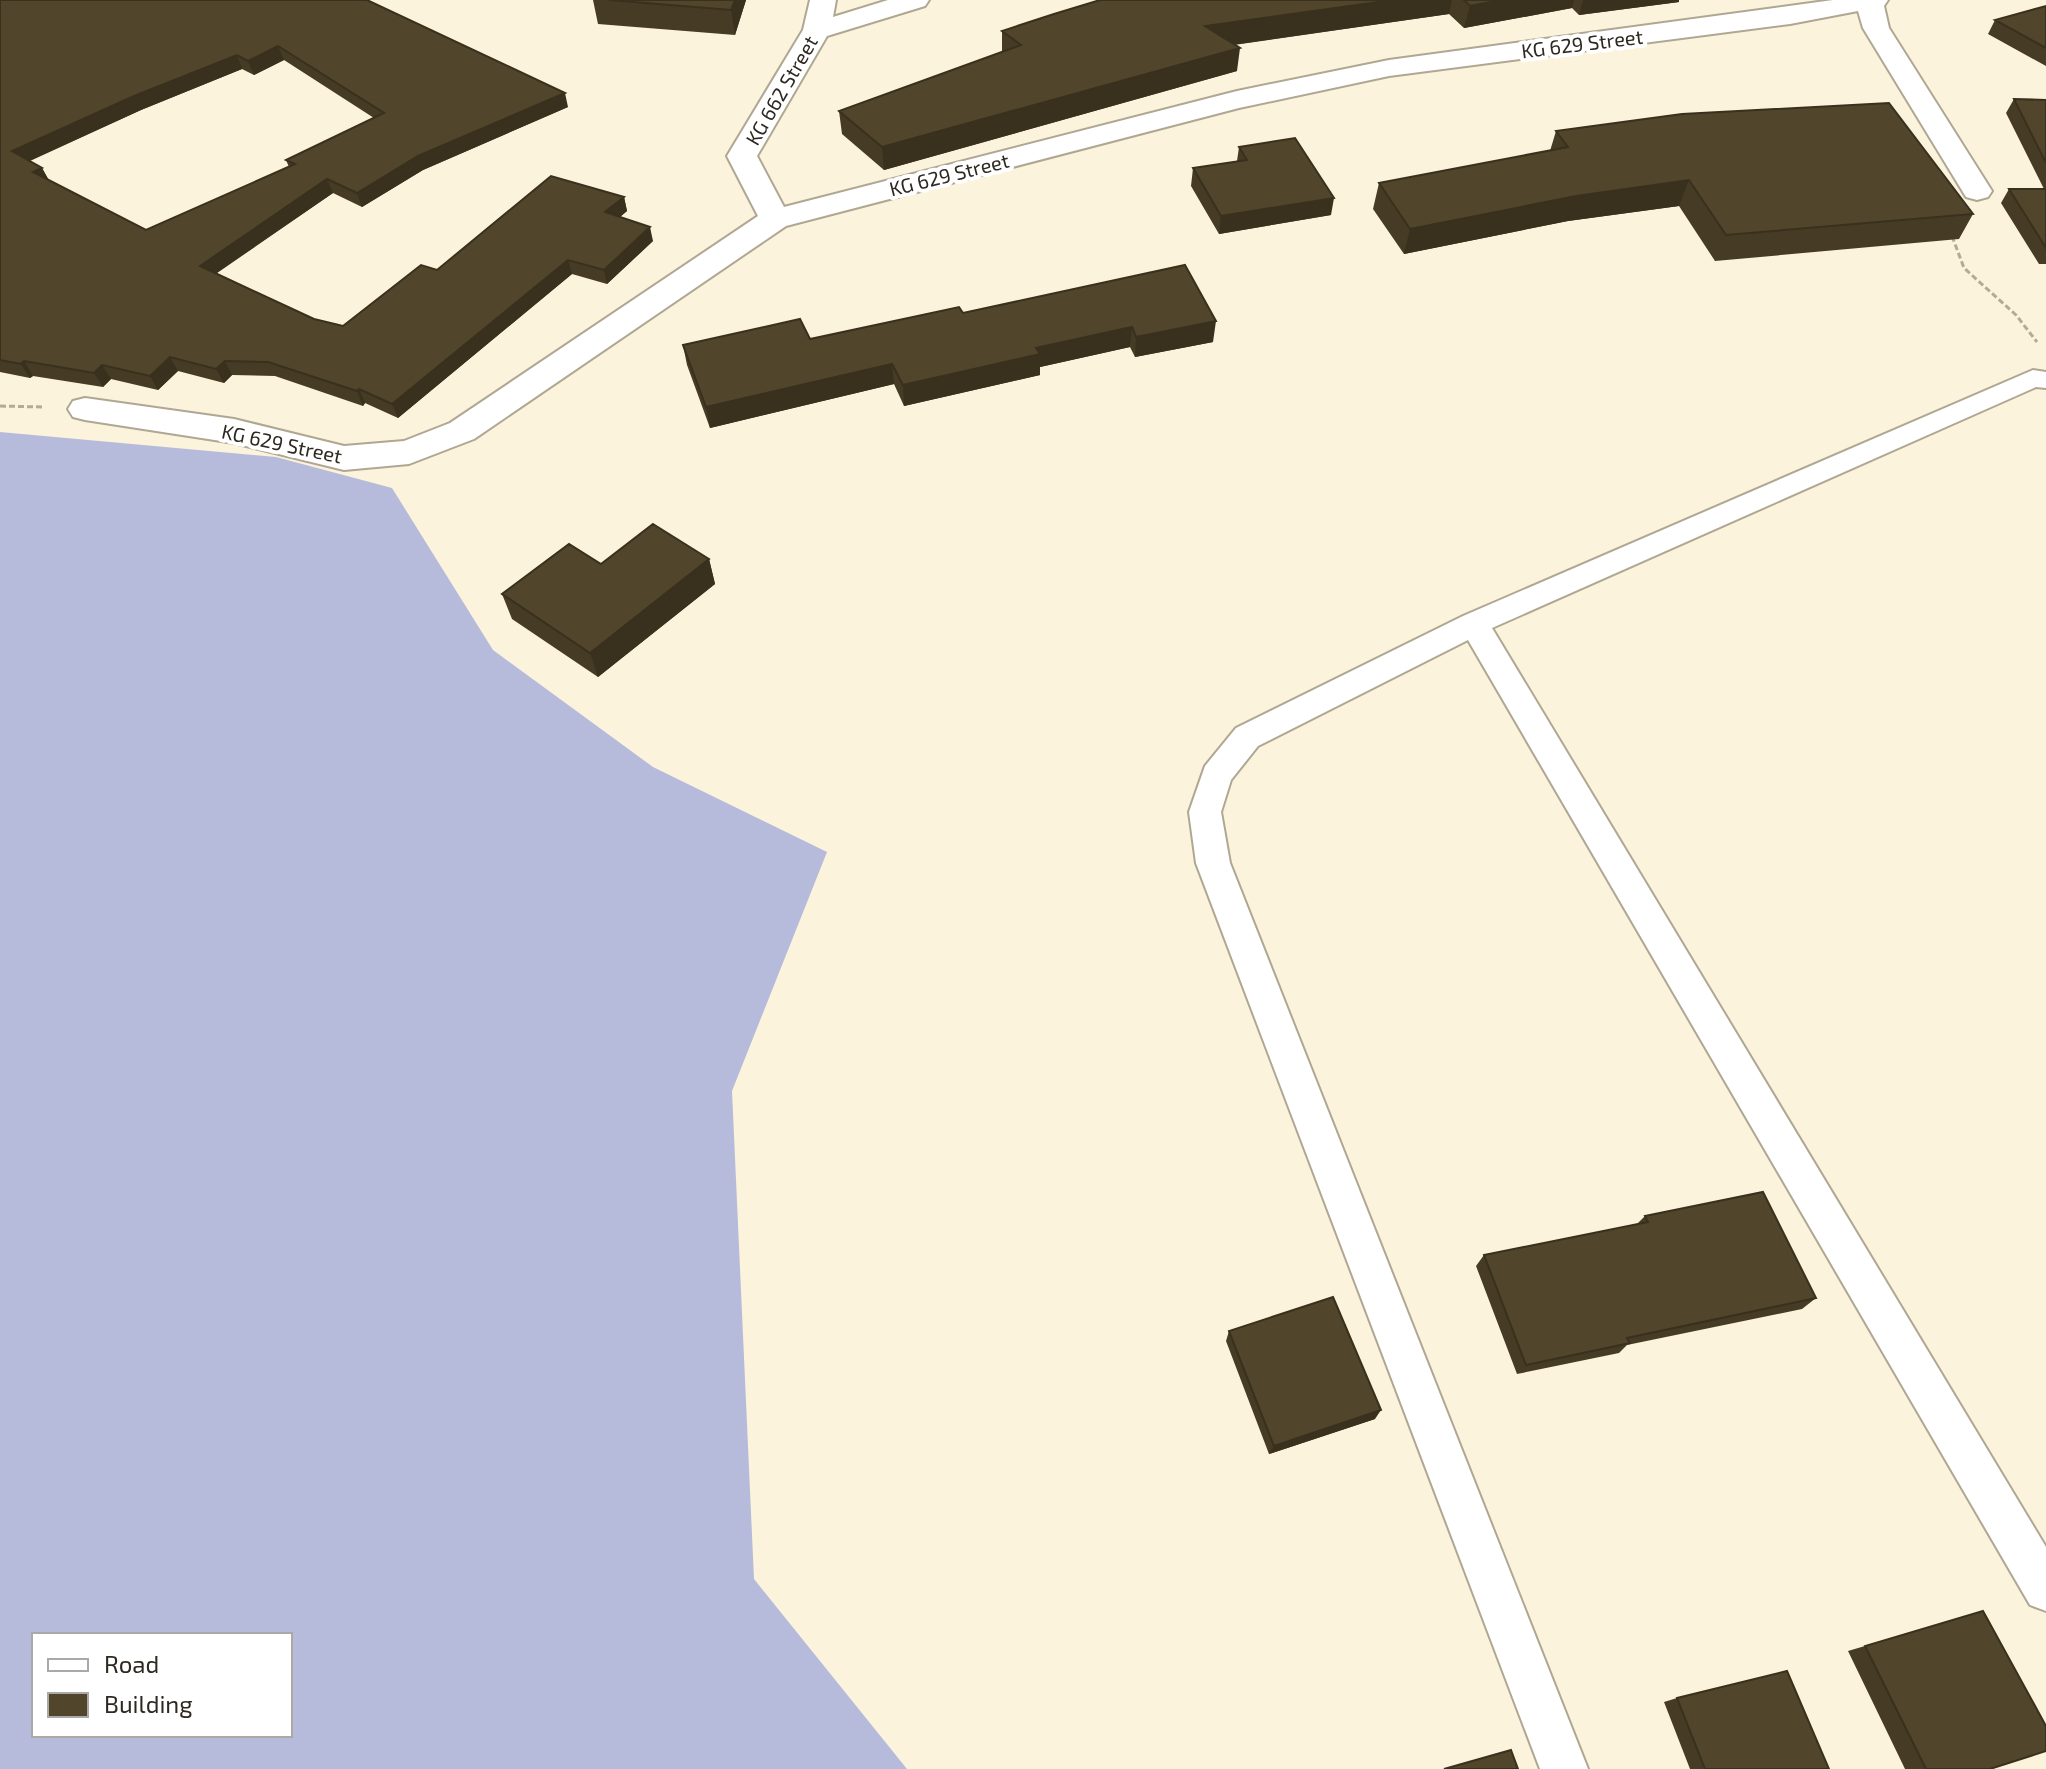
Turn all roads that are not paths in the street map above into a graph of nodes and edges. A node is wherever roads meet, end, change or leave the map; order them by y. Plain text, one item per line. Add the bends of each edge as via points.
1 (823, 0) edge
2 (916, 0) edge
3 (1875, 0) edge
4 (1869, 1) edge
5 (817, 30) junction
6 (1977, 191) road end
7 (775, 219) junction
8 (2046, 380) edge
9 (85, 409) dead end
10 (1474, 624) junction
11 (2046, 1589) edge
12 (1564, 1769) edge

1 - 5 street, KG 662 Street
2 - 5 street
3 - 4 street, KG 629 Street
4 - 6 street via 1876,28
4 - 7 street, KG 629 Street via 1389,68 1237,100
5 - 7 street, KG 662 Street via 742,156
7 - 9 street, KG 629 Street via 462,431 409,452 344,458 234,431
8 - 10 lane via 2033,378
10 - 11 lane
10 - 12 lane via 1247,737 1216,775 1205,812 1213,863

